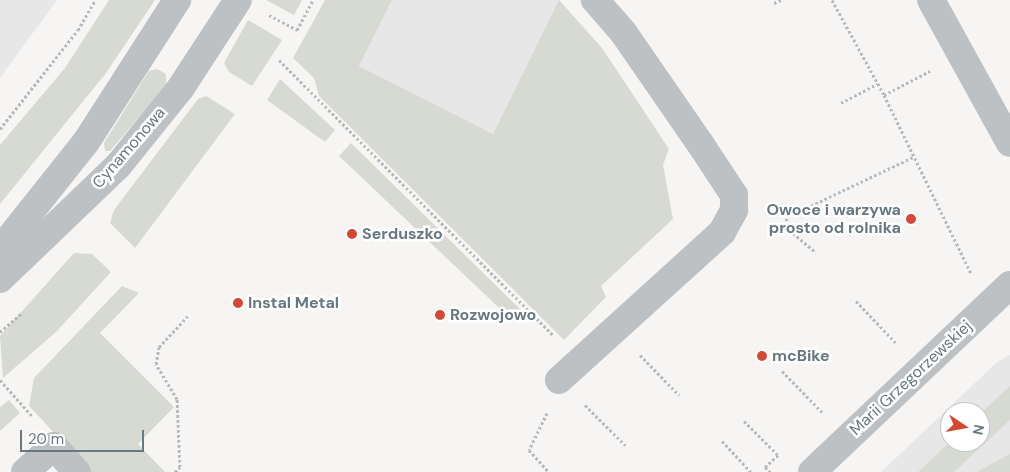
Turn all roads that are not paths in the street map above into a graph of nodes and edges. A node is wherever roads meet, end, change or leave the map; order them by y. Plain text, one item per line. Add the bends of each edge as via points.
1 (177, 0) edge
2 (238, 0) edge
3 (596, 0) edge
4 (931, 0) edge
5 (1010, 143) edge
6 (0, 250) edge
7 (0, 279) edge
8 (1001, 294) edge
9 (560, 380) road end
10 (25, 472) edge
11 (77, 472) edge
12 (812, 472) edge

1 - 6 street via 86,142
2 - 7 street, Cynamonowa via 180,89 118,166
3 - 9 street via 623,32 734,195 734,210 722,232
4 - 5 street
8 - 12 street, Marii Grzegorzewskiej
10 - 11 street via 54,446

